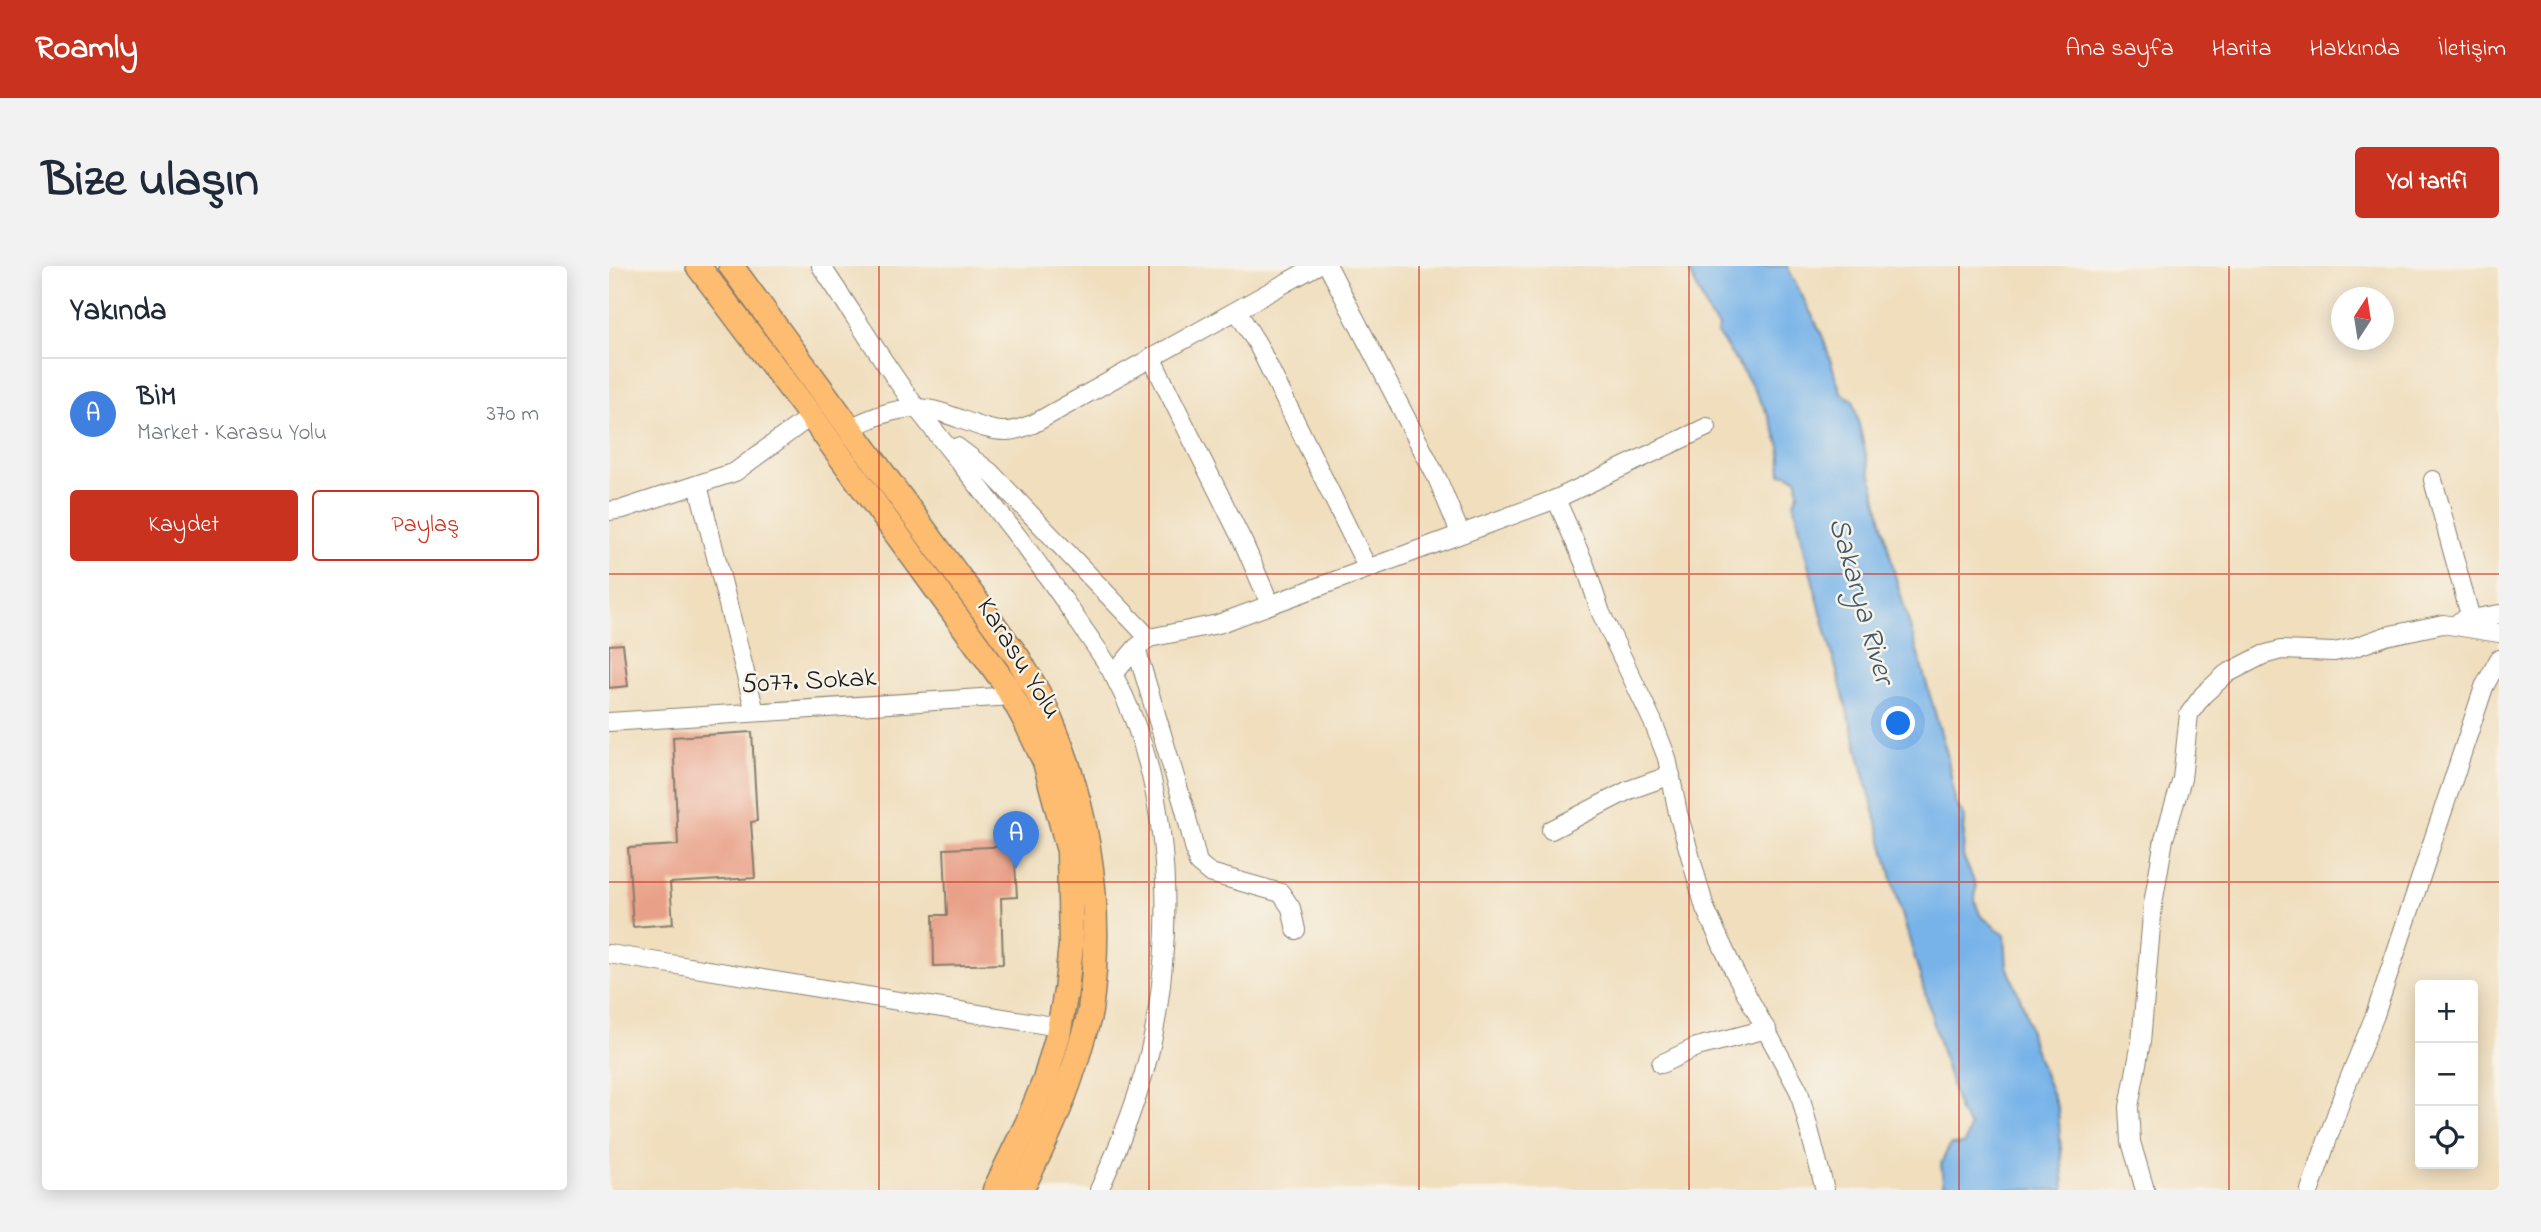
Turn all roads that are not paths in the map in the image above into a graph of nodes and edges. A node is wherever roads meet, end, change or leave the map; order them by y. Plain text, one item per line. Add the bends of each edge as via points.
1 (698, 266) edge
2 (731, 266) edge
3 (821, 266) edge
4 (1316, 266) edge
5 (1328, 266) edge
6 (1237, 311) junction
7 (1151, 357) junction
8 (917, 408) junction
9 (811, 416) junction
10 (1707, 427) dead end
11 (850, 428) junction
12 (935, 430) junction
13 (2433, 480) dead end
14 (698, 485) junction
15 (1556, 499) junction
16 (609, 511) edge
17 (1460, 533) junction
18 (1367, 567) junction
19 (1270, 604) junction
20 (2499, 614) edge
21 (2471, 619) junction
22 (2443, 624) junction
23 (2499, 633) edge
24 (1143, 643) junction
25 (2499, 659) edge
26 (1113, 675) junction
27 (1012, 696) junction
28 (755, 712) junction
29 (609, 722) edge
30 (1671, 775) junction
31 (1551, 830) dead end
32 (1296, 930) dead end
33 (609, 954) edge
34 (1059, 1027) junction
35 (1767, 1030) junction
36 (1661, 1064) dead end
37 (995, 1190) edge
38 (1021, 1190) edge
39 (1098, 1190) edge
40 (1825, 1190) edge
41 (2145, 1190) edge
42 (2310, 1190) edge

1 - 9 highway, Karasu Yolu
2 - 11 highway, Karasu Yolu
3 - 8 street
4 - 6 street
5 - 17 street via 1438,480
6 - 7 street
6 - 18 street
7 - 8 street via 1033,424 1013,430 997,430
7 - 19 street
8 - 11 street via 883,413
8 - 12 street
9 - 14 street via 735,472
9 - 27 highway, Karasu Yolu
10 - 15 street
11 - 38 highway, Karasu Yolu via 1018,657 1048,712 1079,797 1094,879 1090,1013 1057,1119
12 - 24 street via 990,472
12 - 26 street via 1063,598
13 - 21 street
14 - 16 street
14 - 28 street
15 - 17 street
15 - 30 street via 1601,613 1653,722
17 - 18 street
18 - 19 street
19 - 24 street via 1218,624
20 - 21 street
21 - 22 street
22 - 23 street
22 - 41 street via 2334,652 2281,650 2263,655 2226,674 2189,714 2182,779 2164,839 2153,904 2141,1042 2129,1107 2131,1142
24 - 26 street
24 - 32 street via 1198,863 1210,873 1281,893 1291,908
25 - 42 street via 2484,687 2375,1014
26 - 39 street via 1141,744 1160,815 1165,911 1156,1017 1144,1069
27 - 28 street, 5077. Sokak
27 - 34 highway, Karasu Yolu via 1045,762 1069,851 1071,945
28 - 29 street, 5077. Sokak
30 - 31 street via 1629,790
30 - 35 street via 1705,908
33 - 34 street
34 - 37 highway, Karasu Yolu via 1045,1080
35 - 36 street via 1697,1047
35 - 40 street via 1799,1091

